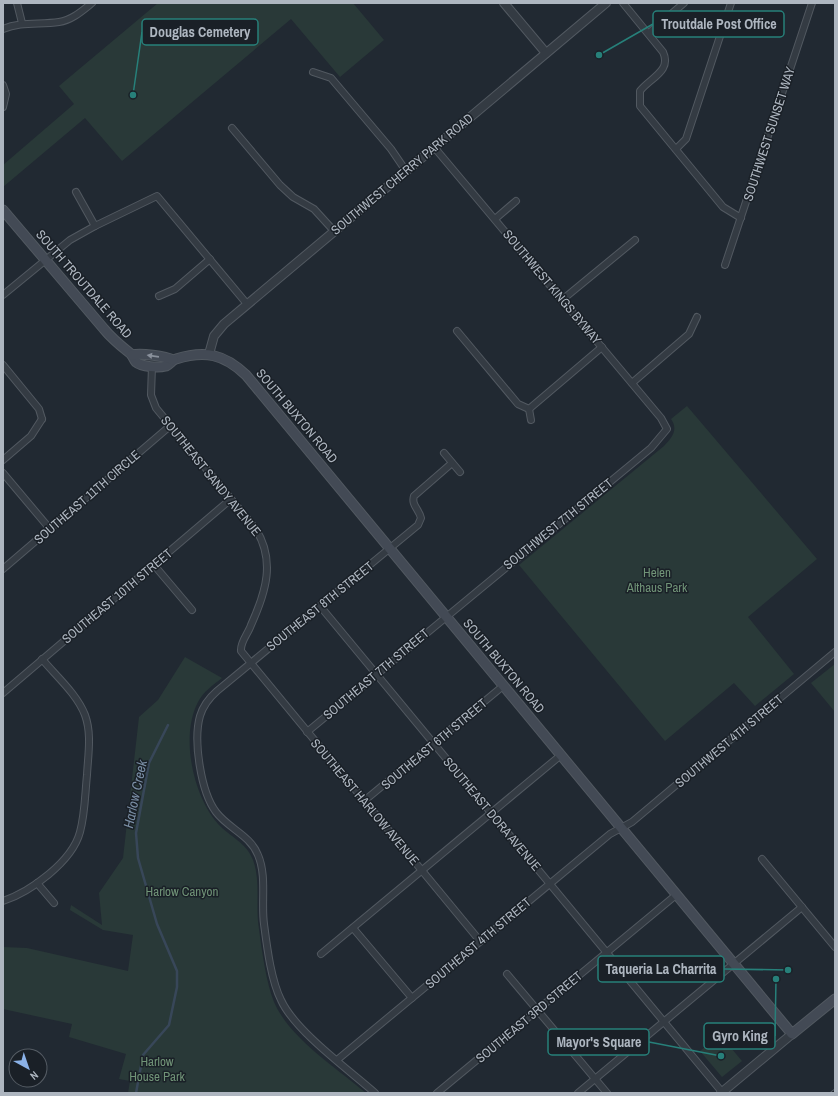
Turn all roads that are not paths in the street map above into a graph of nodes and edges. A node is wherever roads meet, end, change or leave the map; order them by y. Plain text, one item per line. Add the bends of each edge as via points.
1 (17, 3) edge
2 (92, 3) edge
3 (504, 3) edge
4 (606, 3) edge
5 (623, 3) edge
6 (684, 3) edge
7 (731, 3) edge
8 (812, 3) edge
9 (22, 23) junction
10 (3, 29) edge
11 (648, 33) junction
12 (546, 53) junction
13 (313, 72) dead end
14 (3, 85) edge
15 (3, 107) edge
16 (232, 128) dead end
17 (434, 147) junction
18 (676, 149) junction
19 (406, 170) junction
20 (76, 192) dead end
21 (516, 201) dead end
22 (3, 210) edge
23 (741, 218) junction
24 (495, 219) junction
25 (95, 226) junction
26 (334, 231) junction
27 (635, 240) dead end
28 (45, 259) junction
29 (210, 259) junction
30 (725, 265) dead end
31 (3, 295) edge
32 (159, 296) dead end
33 (562, 300) junction
34 (247, 304) junction
35 (696, 317) dead end
36 (457, 331) dead end
37 (602, 347) junction
38 (132, 354) junction
39 (209, 354) junction
40 (173, 360) junction
41 (3, 366) edge
42 (152, 366) junction
43 (632, 383) junction
44 (529, 409) junction
45 (531, 420) dead end
46 (170, 426) junction
47 (667, 429) joint
48 (444, 453) dead end
49 (3, 460) edge
50 (452, 463) junction
51 (460, 472) dead end
52 (3, 473) edge
53 (231, 499) junction
54 (50, 529) junction
55 (390, 548) junction
56 (154, 565) junction
57 (3, 569) edge
58 (320, 606) junction
59 (192, 610) dead end
60 (446, 616) junction
61 (835, 652) edge
62 (42, 659) junction
63 (250, 663) junction
64 (377, 674) junction
65 (503, 686) junction
66 (3, 693) edge
67 (307, 732) junction
68 (434, 744) junction
69 (561, 755) junction
70 (364, 801) junction
71 (492, 813) junction
72 (621, 828) junction
73 (762, 859) dead end
74 (422, 870) junction
75 (37, 883) junction
76 (550, 883) junction
77 (676, 894) junction
78 (3, 901) edge
79 (54, 903) dead end
80 (802, 907) junction
81 (353, 928) junction
82 (480, 941) junction
83 (835, 947) edge
84 (606, 952) junction
85 (321, 954) dead end
86 (733, 964) junction
87 (508, 974) dead end
88 (412, 998) junction
89 (835, 998) edge
90 (537, 1009) junction
91 (664, 1022) junction
92 (792, 1034) junction
93 (337, 1060) junction
94 (595, 1079) junction
95 (722, 1092) edge
96 (375, 1093) edge
97 (437, 1093) edge
98 (578, 1093) edge
99 (607, 1093) edge

1 - 9 street
2 - 9 street via 79,14 60,22
3 - 12 street
4 - 12 street, SOUTHWEST CHERRY PARK ROAD
5 - 11 street
6 - 11 street
7 - 18 street via 686,139
8 - 23 street, SOUTHWEST SUNSET WAY
9 - 10 street
11 - 18 street via 663,52 666,64 640,91 639,102
12 - 17 street, SOUTHWEST CHERRY PARK ROAD
13 - 19 street via 331,78
14 - 15 street via 6,94
16 - 26 street via 280,185 293,197 314,209
17 - 19 street, SOUTHWEST CHERRY PARK ROAD
17 - 24 street, SOUTHWEST KINGS BYWAY
18 - 23 street via 723,207
19 - 26 street, SOUTHWEST CHERRY PARK ROAD
20 - 25 street
21 - 24 street
22 - 28 main road, SOUTH TROUTDALE ROAD
23 - 30 street, SOUTHWEST SUNSET WAY
24 - 33 street, SOUTHWEST KINGS BYWAY
25 - 28 street via 70,240
25 - 29 street via 157,196
26 - 34 street, SOUTHWEST CHERRY PARK ROAD
27 - 33 street
28 - 31 street
28 - 38 main road, SOUTH TROUTDALE ROAD via 113,340
29 - 32 street via 175,288
29 - 34 street
33 - 37 street, SOUTHWEST KINGS BYWAY
34 - 39 street, SOUTHWEST CHERRY PARK ROAD via 218,330
35 - 43 street via 689,334
36 - 44 street via 518,404
37 - 43 street, SOUTHWEST KINGS BYWAY
37 - 44 street
40 -> 38 main road, SOUTH BUXTON ROAD via 141,353
38 - 42 main road, SOUTH TROUTDALE ROAD via 136,362
39 - 40 main road, SOUTH BUXTON ROAD
39 - 55 main road, SOUTH BUXTON ROAD via 231,362 246,375
40 - 42 main road, SOUTH BUXTON ROAD via 168,365
41 - 49 street via 46,418 31,436
42 - 46 street, SOUTHEAST SANDY AVENUE via 152,401
43 - 47 street, SOUTHWEST KINGS BYWAY via 666,424
44 - 45 street
46 - 53 street, SOUTHEAST SANDY AVENUE
46 - 54 street, SOUTHEAST 11TH CIRCLE
47 - 60 street, SOUTHWEST 7TH STREET via 652,448
48 - 50 street
50 - 51 street
50 - 55 street, SOUTHEAST 8TH STREET via 414,496 412,500 420,514 420,522
52 - 54 street
53 - 56 street, SOUTHEAST 10TH STREET
53 - 63 street, SOUTHEAST SANDY AVENUE via 261,537 268,558 266,579 252,624 240,647 242,654
54 - 57 street, SOUTHEAST 11TH CIRCLE
55 - 58 street, SOUTHEAST 8TH STREET
55 - 60 main road, SOUTH BUXTON ROAD
56 - 59 street
56 - 62 street, SOUTHEAST 10TH STREET
58 - 63 street, SOUTHEAST 8TH STREET
58 - 64 street, SOUTHEAST DORA AVENUE
60 - 64 street, SOUTHEAST 7TH STREET
60 - 65 main road, SOUTH BUXTON ROAD
61 - 72 street, SOUTHWEST 4TH STREET via 632,822
62 - 66 street, SOUTHEAST 10TH STREET
62 - 75 street via 82,709 88,728 89,746 82,820 76,843 59,864
63 - 67 street, SOUTHEAST HARLOW AVENUE
63 - 93 street via 213,695 201,715 198,741 203,785 206,796 217,813 248,839 260,860 264,925 275,982 282,1002 300,1027
64 - 67 street, SOUTHEAST 7TH STREET
64 - 68 street, SOUTHEAST DORA AVENUE
65 - 68 street, SOUTHEAST 6TH STREET
65 - 69 main road, SOUTH BUXTON ROAD
67 - 70 street, SOUTHEAST HARLOW AVENUE
68 - 70 street, SOUTHEAST 6TH STREET
68 - 71 street, SOUTHEAST DORA AVENUE
69 - 71 street
69 - 72 main road, SOUTH BUXTON ROAD
70 - 74 street, SOUTHEAST HARLOW AVENUE
71 - 74 street
71 - 76 street, SOUTHEAST DORA AVENUE
72 - 76 street, SOUTHEAST 4TH STREET
72 - 77 main road, SOUTH BUXTON ROAD
73 - 80 street
74 - 81 street
74 - 82 street, SOUTHEAST HARLOW AVENUE
75 - 78 street
75 - 79 street
76 - 82 street, SOUTHEAST 4TH STREET
76 - 84 street, SOUTHEAST DORA AVENUE
77 - 84 street, SOUTHEAST 3RD STREET
77 - 86 main road, SOUTH BUXTON ROAD
80 - 83 street
80 - 86 street
81 - 85 street
81 - 88 street
82 - 88 street, SOUTHEAST 4TH STREET
84 - 90 street, SOUTHEAST 3RD STREET
84 - 91 street, SOUTHEAST DORA AVENUE
86 - 91 street
86 - 92 main road, SOUTH BUXTON ROAD
87 - 90 street
88 - 93 street, SOUTHEAST 4TH STREET
89 - 92 main road
90 - 94 street
90 - 97 street, SOUTHEAST 3RD STREET
91 - 94 street
91 - 95 street, SOUTHEAST DORA AVENUE
92 - 95 street
93 - 96 street
94 - 98 street
94 - 99 street

